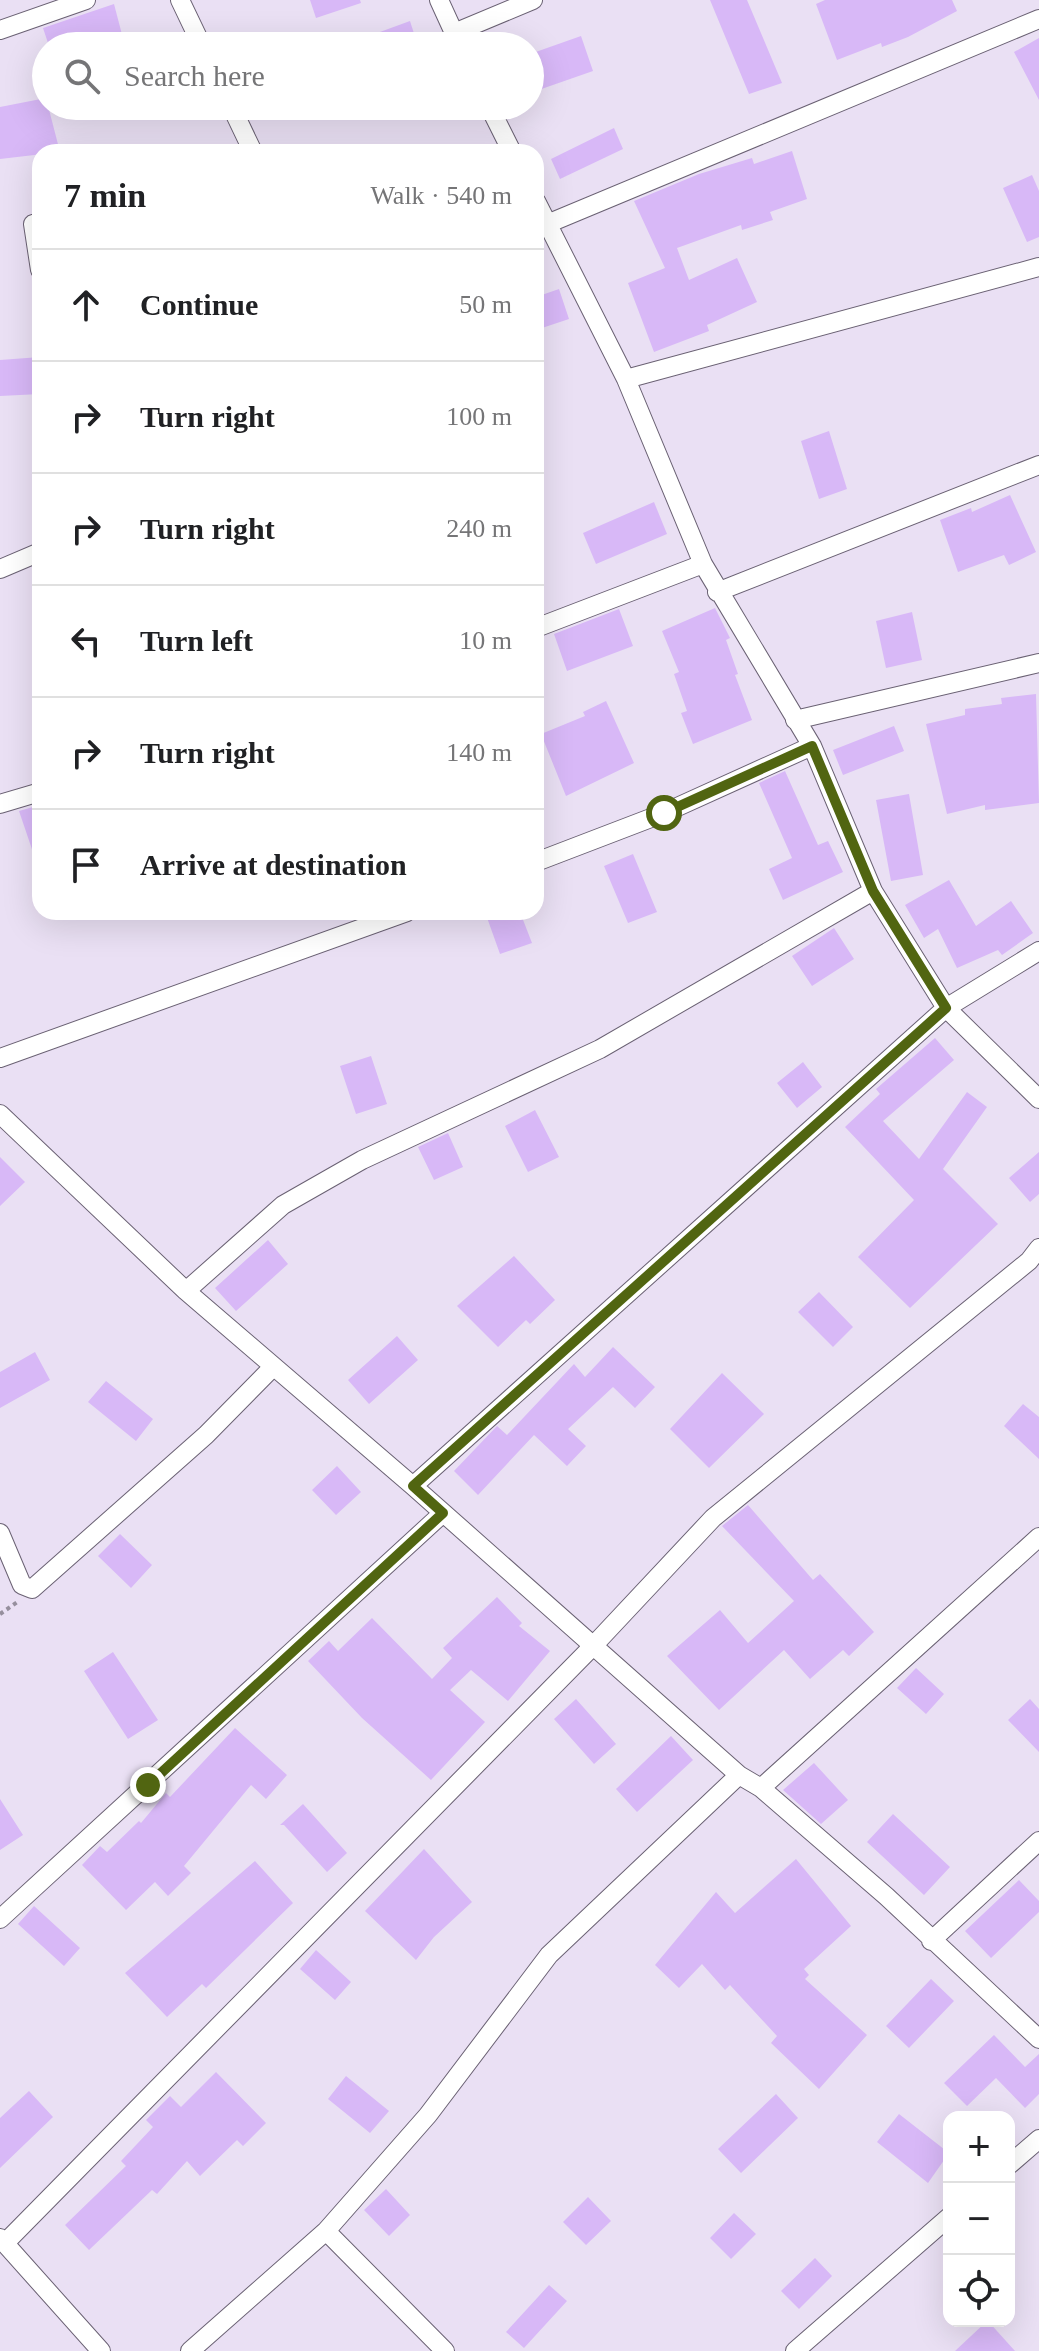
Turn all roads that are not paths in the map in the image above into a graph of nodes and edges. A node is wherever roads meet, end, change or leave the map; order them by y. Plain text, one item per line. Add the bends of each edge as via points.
1 (86, 0) edge
2 (180, 0) edge
3 (439, 0) edge
4 (533, 0) edge
5 (1039, 19) edge
6 (0, 30) edge
7 (195, 32) edge
8 (453, 32) edge
9 (472, 32) edge
10 (238, 120) edge
11 (496, 120) edge
12 (249, 144) edge
13 (508, 144) edge
14 (544, 218) edge
15 (547, 224) junction
16 (1039, 267) edge
17 (626, 379) junction
18 (1039, 465) edge
19 (32, 555) edge
20 (703, 564) junction
21 (0, 569) edge
22 (717, 592) junction
23 (544, 625) edge
24 (1039, 663) edge
25 (795, 720) junction
26 (812, 746) junction
27 (32, 794) edge
28 (0, 804) edge
29 (544, 859) edge
30 (873, 891) junction
31 (385, 920) edge
32 (1039, 951) edge
33 (946, 1008) junction
34 (0, 1058) edge
35 (1039, 1099) edge
36 (0, 1114) edge
37 (1039, 1248) edge
38 (186, 1291) junction
39 (272, 1368) junction
40 (413, 1486) junction
41 (443, 1513) junction
42 (0, 1533) edge
43 (1039, 1537) edge
44 (593, 1646) junction
45 (739, 1775) junction
46 (761, 1788) junction
47 (1039, 1841) edge
48 (0, 1919) edge
49 (931, 1941) junction
50 (1039, 2039) edge
51 (1039, 2139) edge
52 (1015, 2160) edge
53 (943, 2222) edge
54 (326, 2231) junction
55 (2, 2240) edge
56 (101, 2351) edge
57 (190, 2351) edge
58 (445, 2351) edge
59 (795, 2351) edge

1 - 6 street
2 - 7 street
3 - 8 street
4 - 9 street
5 - 15 street
10 - 12 street
11 - 13 street
14 - 15 street
15 - 17 street
16 - 17 street
17 - 20 street
18 - 22 street
19 - 21 street
20 - 22 street
20 - 23 street
22 - 25 street
24 - 25 street
25 - 26 street
26 - 29 street via 664,813
26 - 30 street
27 - 28 street
30 - 33 street
30 - 38 street via 600,1049 362,1160 283,1205
31 - 34 street
32 - 33 street
33 - 35 street
33 - 40 street
36 - 38 street
37 - 44 street via 713,1518
38 - 39 street
39 - 40 street
39 - 42 street via 206,1435 32,1589 22,1585
40 - 41 street
41 - 44 street
41 - 48 street
43 - 46 street
44 - 45 street
44 - 55 street
45 - 46 street
45 - 54 street via 549,1955 428,2115
46 - 49 street
47 - 49 street
49 - 50 street
51 - 52 street
53 - 59 street
54 - 57 street
54 - 58 street
55 - 56 street

